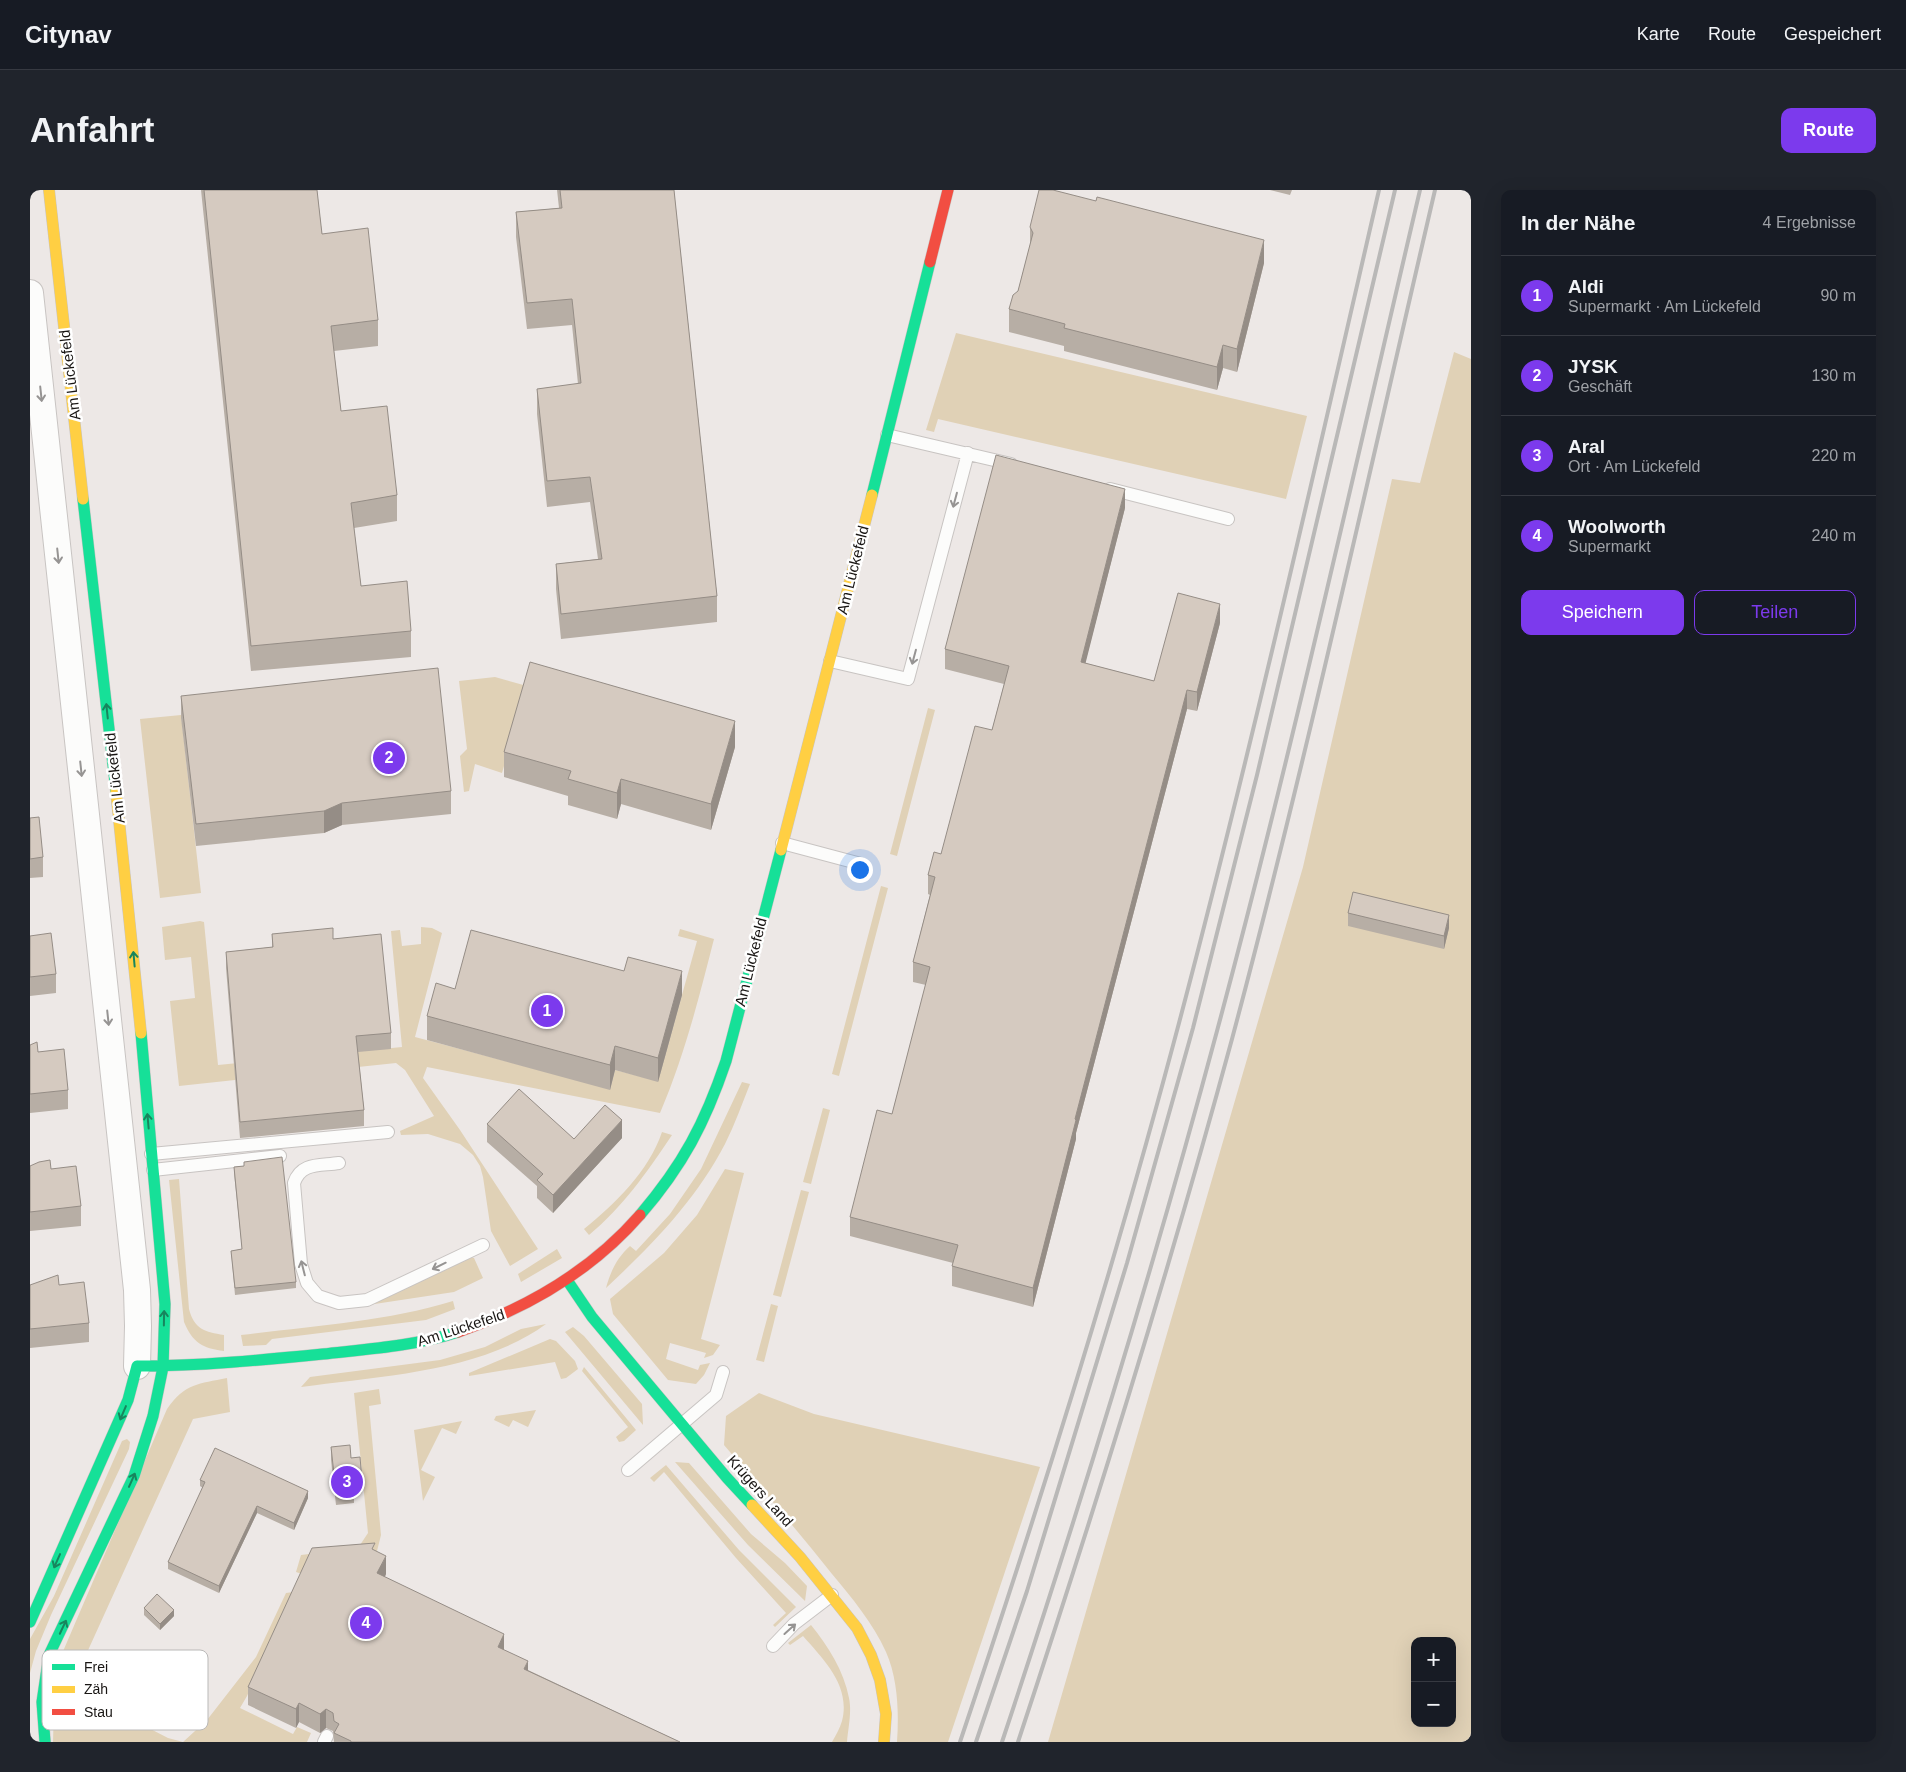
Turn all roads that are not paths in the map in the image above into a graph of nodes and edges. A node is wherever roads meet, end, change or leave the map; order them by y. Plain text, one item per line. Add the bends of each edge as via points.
1 (49, 190) edge
2 (948, 190) edge
3 (59, 292) junction
4 (30, 295) edge
5 (887, 435) junction
6 (968, 453) junction
7 (1026, 468) edge
8 (1093, 485) edge
9 (1228, 519) dead end
10 (830, 660) junction
11 (782, 843) junction
12 (861, 864) dead end
13 (388, 1132) dead end
14 (151, 1154) junction
15 (280, 1156) edge
16 (339, 1163) dead end
17 (153, 1170) junction
18 (483, 1245) dead end
19 (567, 1280) junction
20 (137, 1366) junction
21 (163, 1367) junction
22 (723, 1372) dead end
23 (682, 1424) junction
24 (628, 1470) dead end
25 (832, 1595) junction
26 (30, 1622) edge
27 (773, 1646) dead end
28 (51, 1650) edge
29 (884, 1742) edge

1 - 3 main road, Am Lückefeld
2 - 5 main road, Am Lückefeld
3 - 4 street
14 -> 3 main road, Am Lückefeld via 130,917
4 -> 20 street, Am Lückefeld via 137,1290
5 - 6 lane
5 - 10 main road, Am Lückefeld
6 - 7 lane
6 -> 10 lane via 908,679
8 - 9 lane
10 - 11 main road, Am Lückefeld
11 - 12 lane
11 - 19 main road, Am Lückefeld via 726,1061 697,1134 656,1196 620,1236
13 - 14 lane
14 - 17 main road, Am Lückefeld
15 - 17 lane
18 -> 16 lane via 367,1300 339,1304 318,1296 307,1283 301,1264 294,1183 298,1173 306,1167
21 -> 17 main road, Am Lückefeld via 165,1304
19 - 21 main road, Am Lückefeld via 489,1321 409,1344 236,1364
19 - 23 main road, Krügers Land via 592,1317
20 - 21 main road, Am Lückefeld
20 -> 26 main road via 128,1400
28 -> 21 main road via 134,1476 153,1416
22 - 23 lane via 716,1395
23 - 24 lane
23 - 25 main road, Krügers Land
27 -> 25 lane
25 - 29 main road, Krügers Land via 857,1628 880,1680 886,1714

